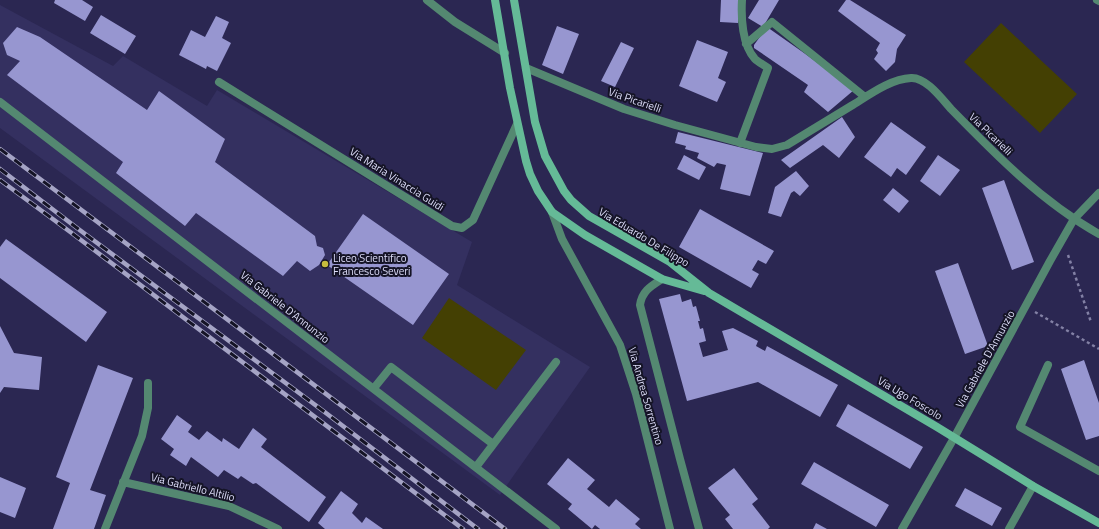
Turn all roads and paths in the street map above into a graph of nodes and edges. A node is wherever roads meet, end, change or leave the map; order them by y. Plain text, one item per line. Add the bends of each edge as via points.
1 (427, 0) edge
2 (495, 0) edge
3 (514, 0) edge
4 (742, 0) edge
5 (746, 44) junction
6 (505, 53) junction
7 (526, 68) junction
8 (219, 82) dead end
9 (866, 97) junction
10 (0, 102) edge
11 (517, 124) junction
12 (740, 143) junction
13 (1099, 193) edge
14 (552, 212) junction
15 (1074, 219) junction
16 (1099, 234) edge
17 (1062, 239) junction
18 (662, 279) junction
19 (709, 292) junction
20 (1026, 306) junction
21 (1091, 322) dead end
22 (1099, 349) edge
23 (556, 362) dead end
24 (1048, 365) dead end
25 (148, 383) dead end
26 (374, 388) junction
27 (954, 438) junction
28 (493, 444) junction
29 (476, 467) junction
30 (1099, 472) edge
31 (123, 482) junction
32 (1033, 486) junction
33 (1099, 523) edge
34 (105, 529) edge
35 (278, 529) edge
36 (556, 529) edge
37 (670, 529) edge
38 (699, 529) edge
39 (902, 529) edge
40 (1008, 529) edge

1 - 6 street via 454,22
2 - 6 street, Via Eduardo De Filippo
3 - 7 street, Via Eduardo De Filippo
4 - 5 street via 741,21
5 - 9 street via 772,22
5 - 12 street via 755,58 768,68
6 - 11 street, Via Eduardo De Filippo
7 - 12 street, Via Picarielli via 624,109
7 - 19 street, Via Eduardo De Filippo via 535,122 545,156 552,172 571,200 589,216 670,262
8 - 11 street, Via Maria Vinaccia Guidi via 452,226 462,228 473,220
9 - 12 street, Via Picarielli via 786,146 772,149
9 - 15 street, Via Picarielli via 898,80 913,78 924,81 1024,180
10 - 26 street, Via Gabriele D'Annunzio
11 - 14 street, Via Eduardo De Filippo via 530,174
13 - 15 street, Via Gabriele D'Annunzio
14 - 18 street, Via Eduardo De Filippo via 584,235
14 - 37 street, Via Andrea Sorrentino via 565,246 620,345 636,394
15 - 16 street, Via Picarielli
15 - 17 street, Via Gabriele D'Annunzio
17 - 20 street, Via Gabriele D'Annunzio
17 - 21 path
18 - 19 street, Via Eduardo De Filippo
18 - 38 street, Via Andrea Sorrentino via 646,290 640,305
19 - 27 street, Via Ugo Foscolo
20 - 22 path
20 - 27 street, Via Gabriele D'Annunzio
23 - 28 street
24 - 30 street via 1020,427
25 - 31 street via 148,408 142,436
26 - 28 street via 391,367
26 - 29 street, Via Gabriele D'Annunzio
27 - 32 street, Via Ugo Foscolo
27 - 39 street, Via Gabriele D'Annunzio
28 - 29 street
29 - 36 street, Via Gabriele D'Annunzio
31 - 34 street
31 - 35 street, Via Gabriello Altilio via 229,506
32 - 33 street, Via Ugo Foscolo
32 - 40 street

